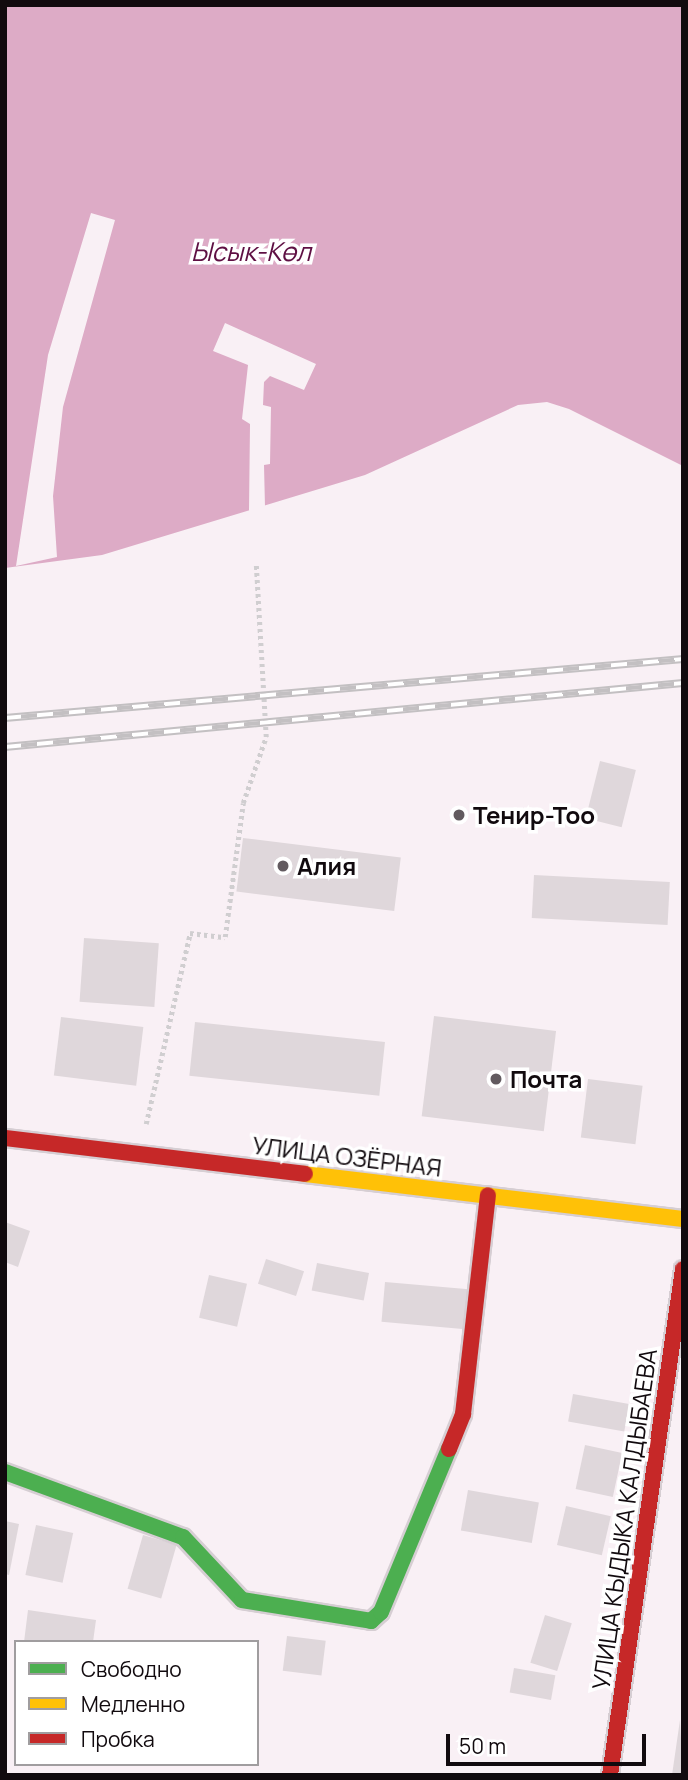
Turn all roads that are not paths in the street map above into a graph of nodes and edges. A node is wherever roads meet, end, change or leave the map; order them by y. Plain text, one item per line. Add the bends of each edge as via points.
1 (5, 1138) edge
2 (488, 1195) junction
3 (683, 1219) edge
4 (683, 1269) edge
5 (5, 1472) edge
6 (610, 1775) edge

1 - 2 street, УЛИЦА ОЗЁРНАЯ
2 - 3 street, УЛИЦА ОЗЁРНАЯ
2 - 5 street via 463,1414 381,1612 371,1620 242,1600 183,1537
4 - 6 street, УЛИЦА КЫДЫКА КАЛДЫБАЕВА

